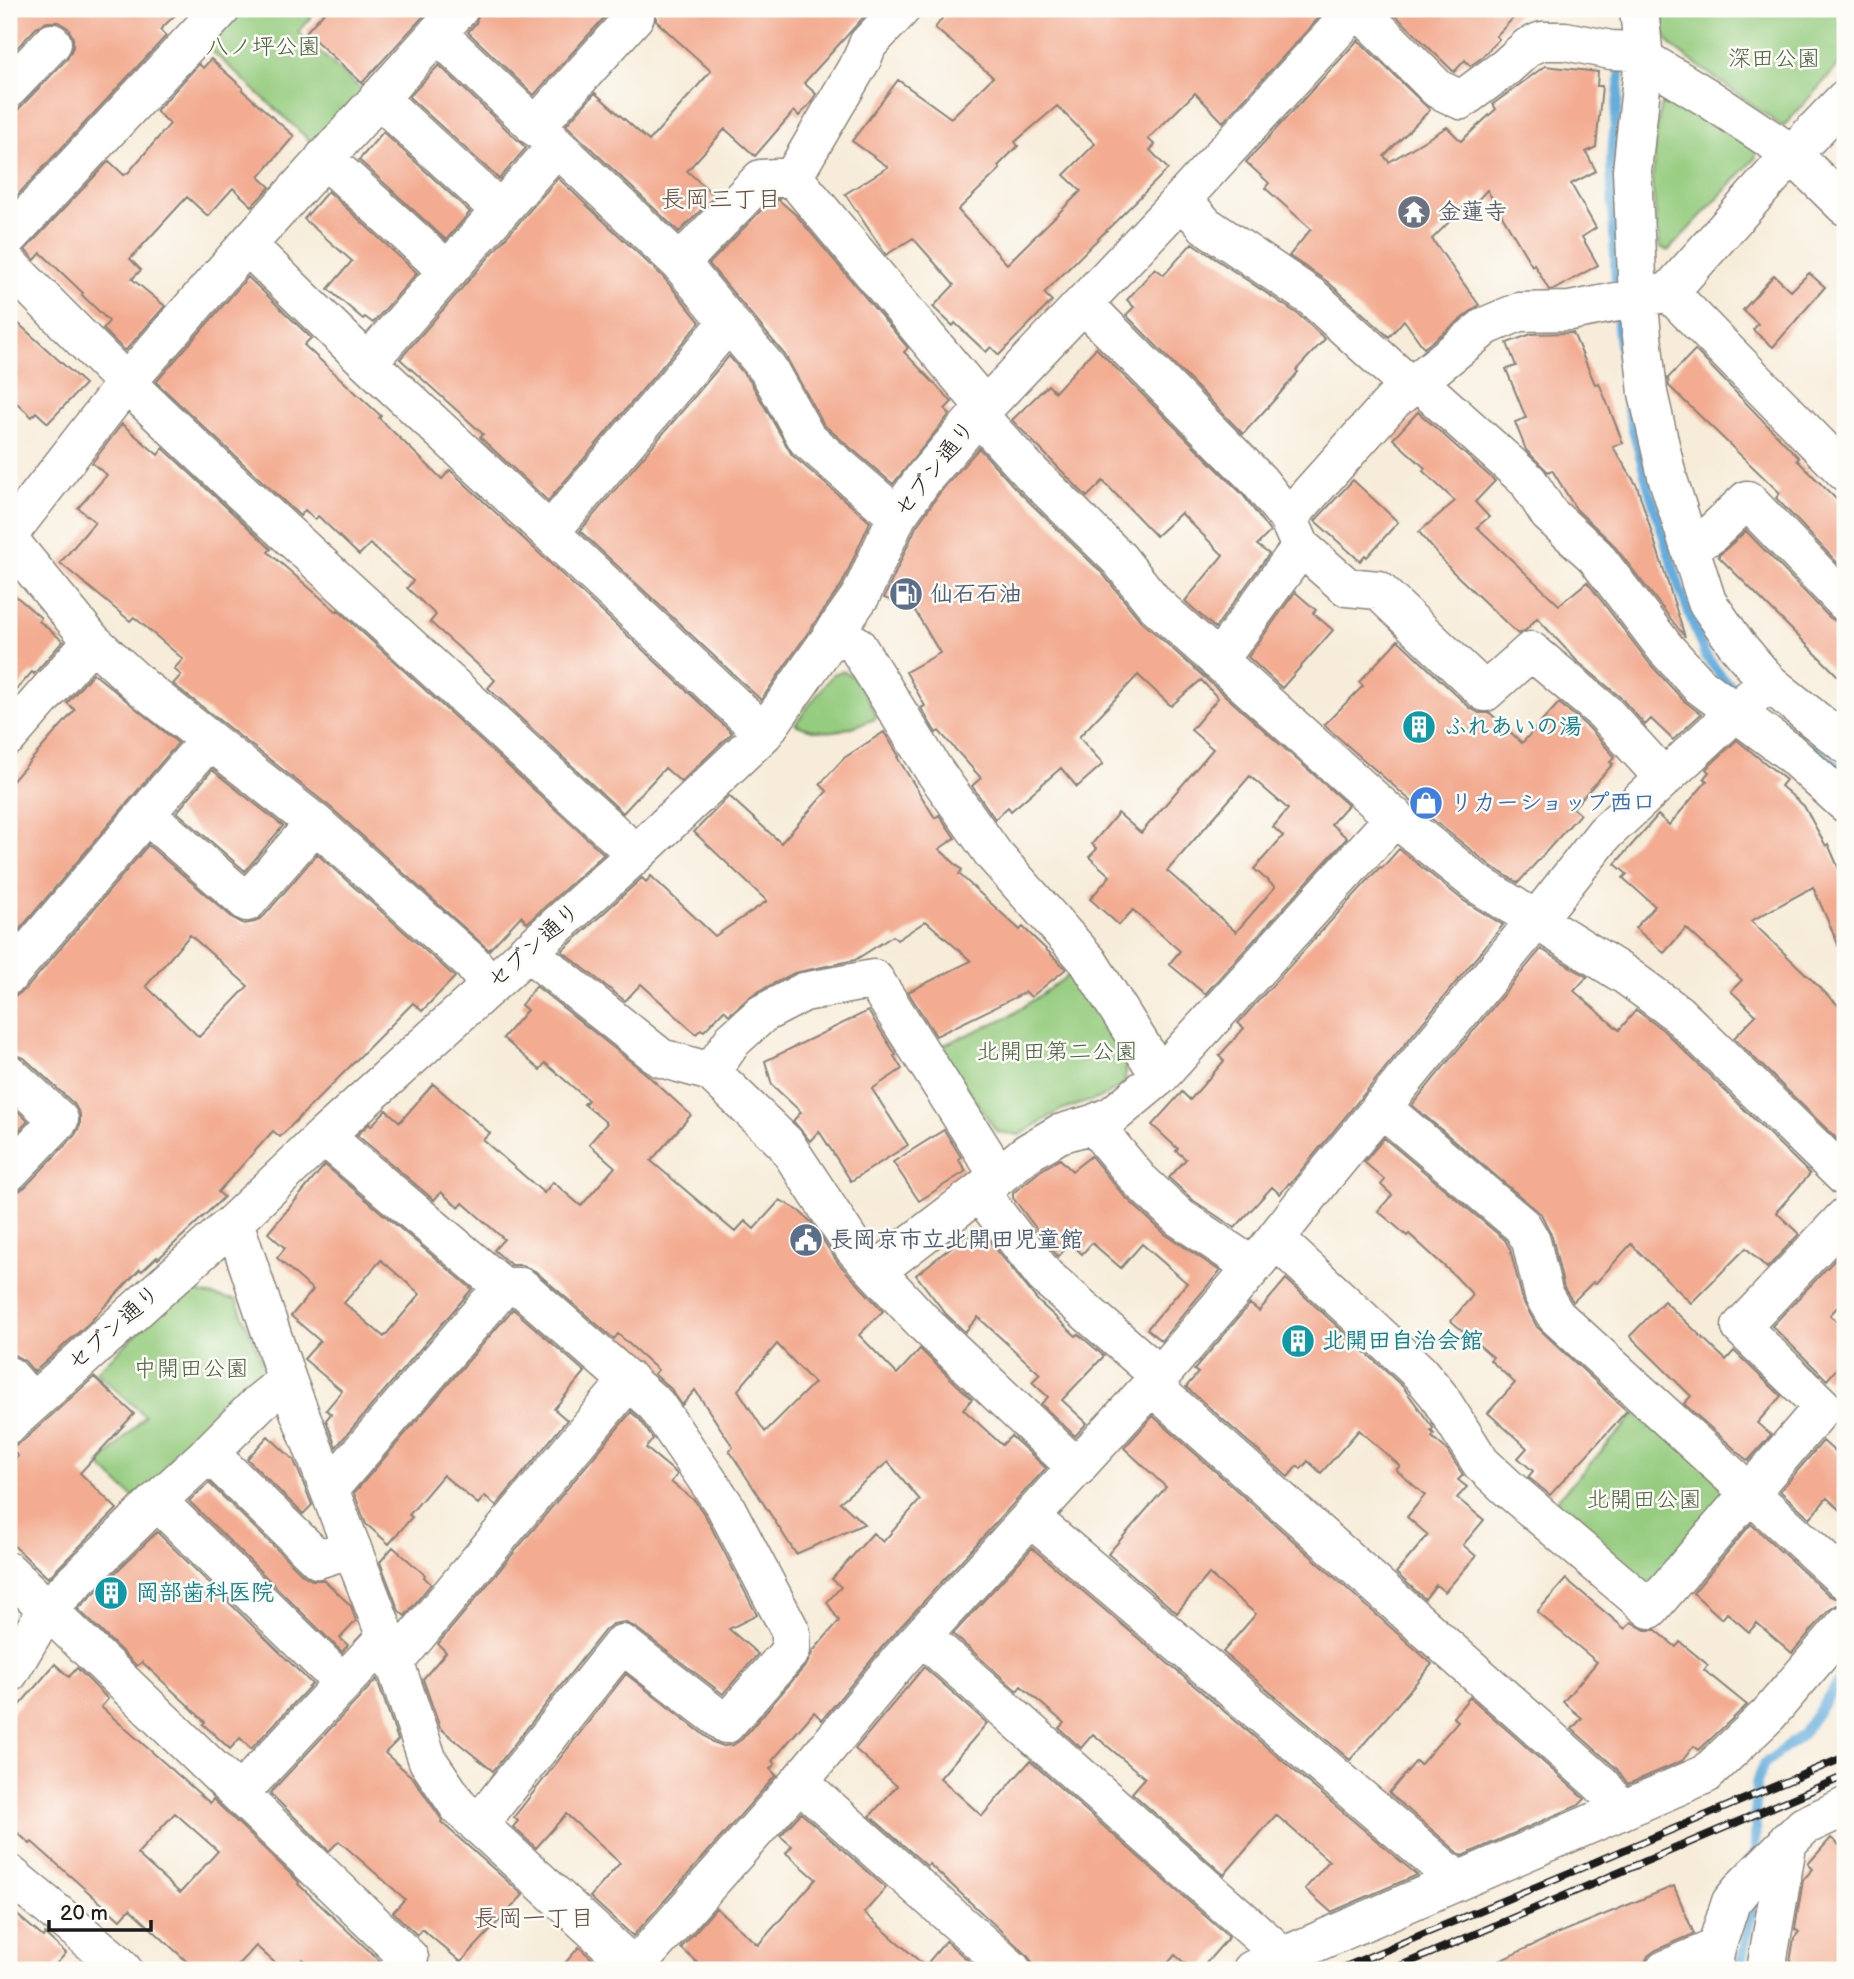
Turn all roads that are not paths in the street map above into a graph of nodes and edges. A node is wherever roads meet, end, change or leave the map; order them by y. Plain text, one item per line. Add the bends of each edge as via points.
1 (221, 9) edge
2 (901, 9) edge
3 (1357, 9) edge
4 (1639, 9) edge
5 (635, 16) dead end
6 (448, 21) edge
7 (863, 26) edge
8 (52, 43) dead end
9 (1628, 53) junction
10 (9, 88) edge
11 (379, 98) junction
12 (1845, 99) edge
13 (545, 137) junction
14 (1791, 154) junction
15 (324, 158) junction
16 (793, 177) junction
17 (1182, 200) junction
18 (1845, 206) edge
19 (500, 211) junction
20 (9, 236) edge
21 (247, 245) junction
22 (680, 264) junction
23 (9, 265) edge
24 (448, 271) junction
25 (1634, 298) junction
26 (1084, 304) junction
27 (728, 323) junction
28 (368, 362) junction
29 (126, 383) junction
30 (1414, 384) junction
31 (981, 411) junction
32 (1845, 472) edge
33 (897, 516) junction
34 (550, 532) junction
35 (1295, 532) junction
36 (9, 534) edge
37 (9, 540) edge
38 (1689, 543) junction
39 (1845, 602) edge
40 (836, 629) junction
41 (92, 641) junction
42 (1218, 661) junction
43 (1752, 698) junction
44 (764, 733) junction
45 (9, 736) edge
46 (208, 741) junction
47 (1845, 744) edge
48 (1664, 778) junction
49 (1845, 803) edge
50 (146, 814) junction
51 (1395, 817) junction
52 (314, 823) junction
53 (636, 854) junction
54 (1537, 919) junction
55 (527, 951) junction
56 (9, 975) edge
57 (490, 986) junction
58 (712, 1072) junction
59 (9, 1074) edge
60 (1160, 1076) junction
61 (1381, 1107) junction
62 (1093, 1124) junction
63 (324, 1136) junction
64 (9, 1172) edge
65 (1845, 1177) edge
66 (989, 1184) junction
67 (1845, 1217) edge
68 (234, 1222) junction
69 (1264, 1253) junction
70 (876, 1271) junction
71 (503, 1287) junction
72 (287, 1380) junction
73 (629, 1380) junction
74 (1156, 1381) junction
75 (17, 1401) edge
76 (209, 1453) junction
77 (1077, 1468) junction
78 (329, 1489) junction
79 (1749, 1494) junction
80 (157, 1502) junction
81 (1031, 1518) junction
82 (352, 1548) junction
83 (9, 1572) edge
84 (1845, 1580) edge
85 (47, 1609) junction
86 (1845, 1625) edge
87 (922, 1636) junction
88 (390, 1651) junction
89 (9, 1673) edge
90 (343, 1682) junction
91 (799, 1782) junction
92 (239, 1794) junction
93 (1845, 1807) edge
94 (1621, 1811) junction
95 (478, 1825) junction
96 (1766, 1863) junction
97 (9, 1874) edge
98 (1457, 1880) junction
99 (1714, 1959) edge
100 (1268, 1963) edge
101 (635, 1969) edge
102 (123, 1970) edge
103 (398, 1970) edge
104 (1012, 1970) edge
105 (1665, 1970) edge
106 (1766, 1970) edge

1 - 20 street
2 - 7 street
3 - 9 street via 1438,89 1461,100 1542,41
3 - 17 street, セブン通り
4 - 9 street
5 - 13 street
6 - 11 street
6 - 13 street
7 - 16 street via 862,59
8 - 10 street
9 - 14 street via 1708,98
9 - 25 street
11 - 15 street
11 - 19 street
12 - 14 street
13 - 19 street
13 - 22 street
14 - 18 street
14 - 25 street
15 - 21 street
15 - 24 street
16 - 22 street via 761,179
16 - 31 street
17 - 26 street, セブン通り
17 - 30 street via 1205,225 1313,298
19 - 24 street
21 - 28 street
21 - 29 street
22 - 27 street
23 - 29 street
24 - 28 street
25 - 30 street via 1570,311 1519,312 1486,326
25 - 32 street
25 - 38 street via 1648,393 1667,476
26 - 31 street, セブン通り
26 - 35 street via 1259,481
27 - 33 street via 768,369 807,439
27 - 34 street
28 - 34 street
29 - 36 street
29 - 53 street
30 - 35 street via 1394,401
30 - 43 street via 1528,481 1549,514 1595,556 1699,685
31 - 33 street, セブン通り
31 - 42 street via 1030,472 1119,559 1155,604
33 - 40 street, セブン通り via 860,595
34 - 44 street
35 - 42 street
35 - 48 street via 1348,587 1378,590 1485,692 1531,651 1604,712
37 - 41 street
38 - 39 street via 1709,536 1747,500
38 - 43 street via 1707,602 1737,645
40 - 44 street, セブン通り
40 - 60 street via 857,646 933,769 994,855 1088,961
41 - 45 street
41 - 46 street
42 - 51 street
43 - 47 street
43 - 48 street
43 - 49 street via 1788,751
44 - 53 street, セブン通り
46 - 50 street
46 - 52 street
48 - 54 street via 1605,834
50 - 52 street via 247,902
50 - 56 street
51 - 54 street via 1478,884
51 - 60 street
52 - 57 street via 472,963
53 - 55 street, セブン通り
54 - 61 street
54 - 65 street via 1677,1013
55 - 57 street, セブン通り
55 - 58 street via 661,1058
57 - 63 street, セブン通り
58 - 66 street via 733,1040 762,1014 804,992 874,979
58 - 70 street via 785,1143 854,1248
59 - 64 street via 59,1120
60 - 62 street via 1113,1115
61 - 69 street
61 - 79 street via 1522,1226 1531,1241 1544,1296 1556,1315
62 - 66 street via 1059,1134
62 - 69 street via 1139,1180 1180,1218
63 - 68 street, セブン通り
63 - 71 street
66 - 70 street
66 - 74 street via 1045,1276
67 - 79 street via 1741,1327 1823,1407
68 - 72 street
68 - 75 street, セブン通り
69 - 74 street
69 - 79 street via 1419,1372 1481,1463 1650,1609
70 - 77 street
71 - 73 street via 521,1287
71 - 78 street
72 - 76 street
72 - 78 street
73 - 88 street
73 - 95 street via 656,1405 724,1506 792,1632 791,1650 726,1724 622,1644
74 - 77 street
74 - 94 street via 1602,1785
76 - 80 street
76 - 82 street via 318,1559
77 - 81 street
78 - 82 street
79 - 84 street
80 - 85 street
80 - 90 street
81 - 87 street
81 - 98 street
82 - 88 street
83 - 85 street
85 - 89 street
85 - 92 street
86 - 94 street via 1768,1715 1706,1774
87 - 91 street
87 - 100 street
88 - 90 street
88 - 95 street via 428,1760 458,1807
90 - 92 street
91 - 101 street
91 - 104 street
92 - 103 street via 409,1958
93 - 96 street via 1804,1826
94 - 98 street
95 - 101 street
96 - 99 street via 1731,1902
96 - 106 street
97 - 102 street
98 - 100 street
99 - 105 street

